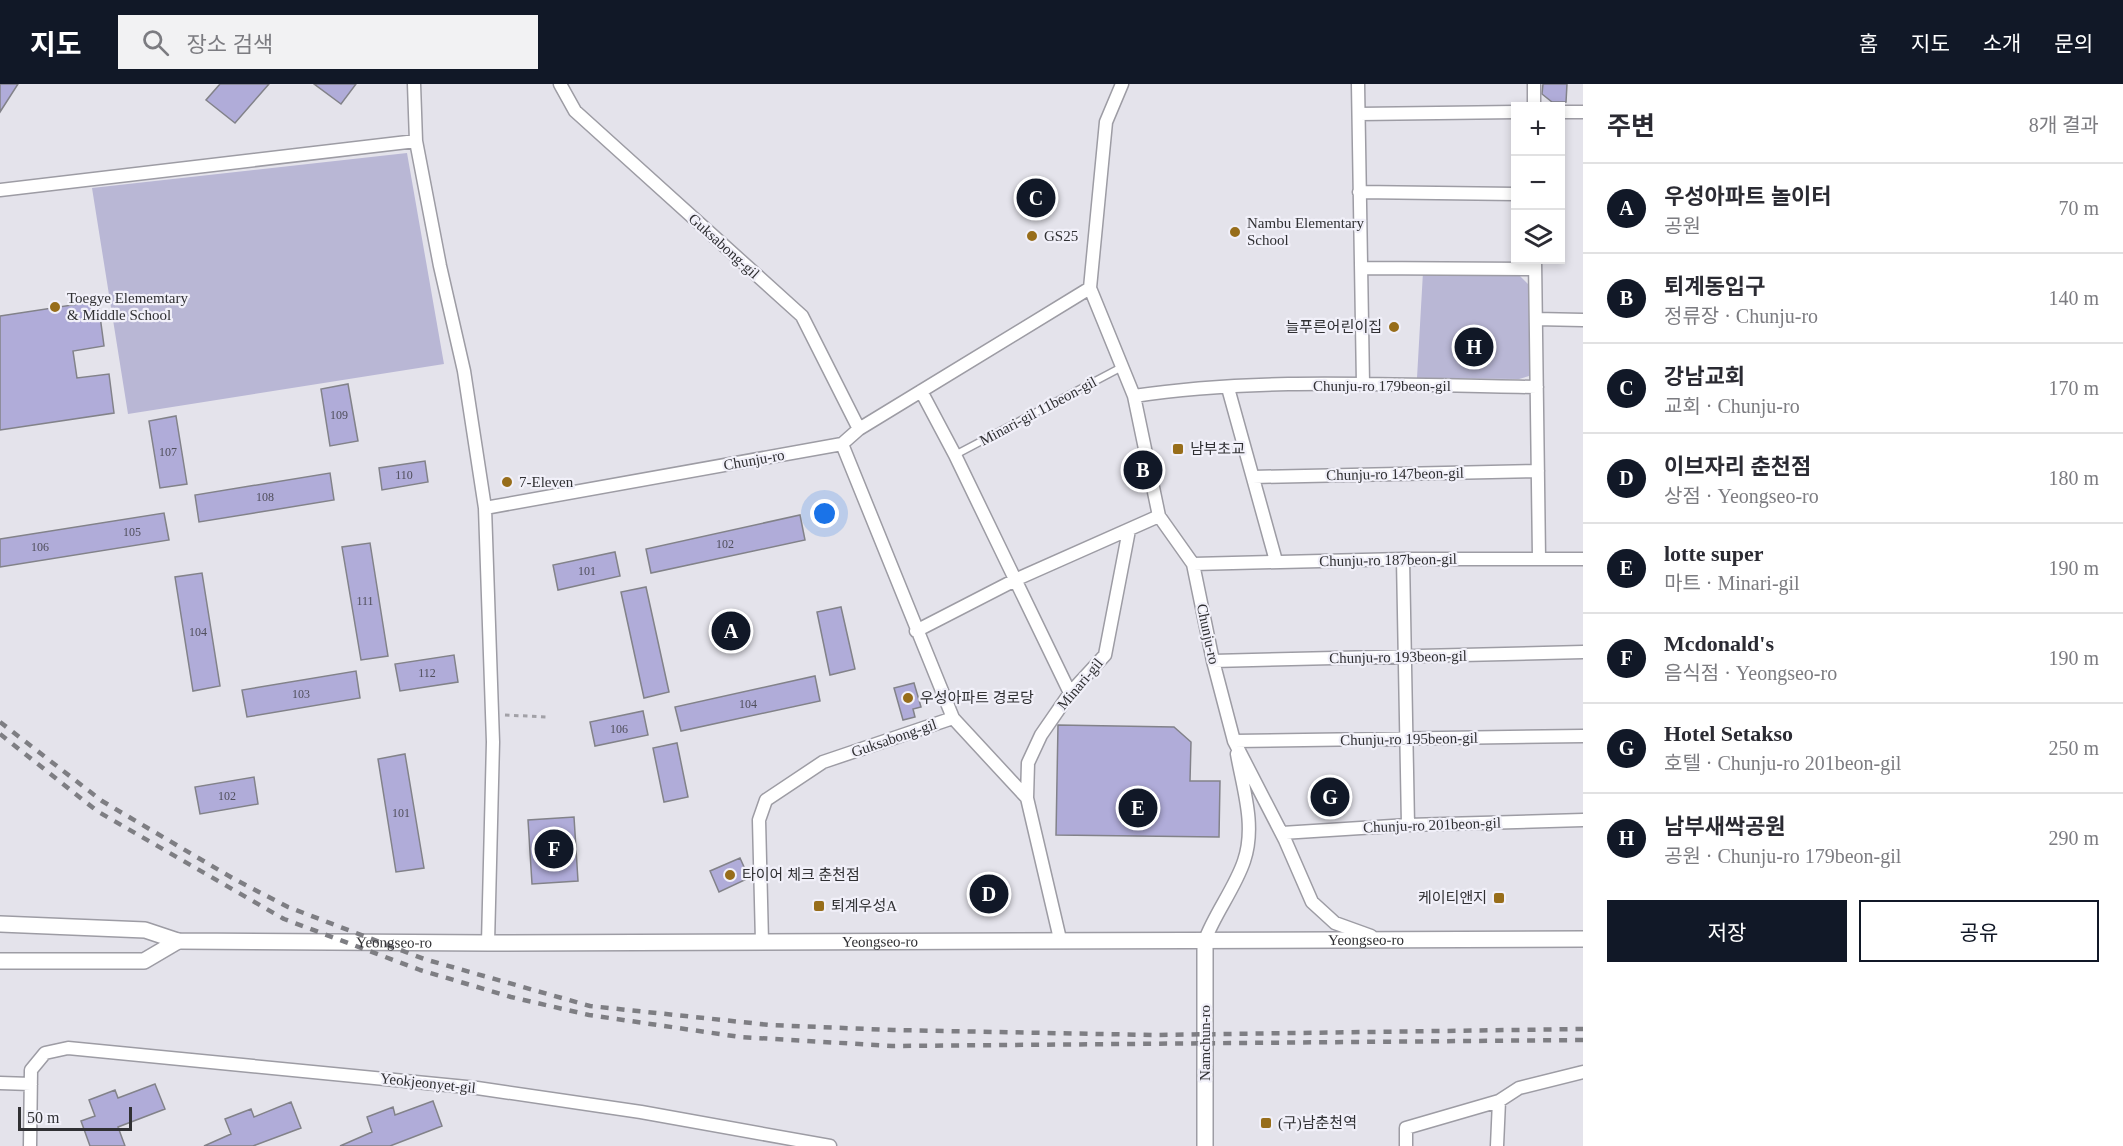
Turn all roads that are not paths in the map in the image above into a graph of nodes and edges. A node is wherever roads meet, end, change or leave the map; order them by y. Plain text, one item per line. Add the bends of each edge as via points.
1 (414, 84) edge
2 (560, 84) edge
3 (1122, 84) edge
4 (1358, 84) edge
5 (1534, 84) edge
6 (1534, 102) edge
7 (1511, 112) edge
8 (1565, 112) edge
9 (1583, 112) edge
10 (1359, 114) junction
11 (416, 141) junction
12 (0, 190) edge
13 (1359, 192) junction
14 (1511, 194) edge
15 (1535, 264) edge
16 (1361, 268) junction
17 (1089, 288) junction
18 (1536, 319) junction
19 (1583, 320) edge
20 (1120, 368) junction
21 (1363, 384) junction
22 (1537, 387) junction
23 (1228, 388) junction
24 (921, 391) junction
25 (1134, 396) junction
26 (859, 429) junction
27 (842, 444) junction
28 (955, 455) junction
29 (1538, 471) junction
30 (1253, 477) junction
31 (485, 508) junction
32 (1159, 516) junction
33 (1129, 530) junction
34 (1539, 558) junction
35 (1403, 559) junction
36 (1583, 559) edge
37 (1276, 561) junction
38 (1193, 564) junction
39 (1017, 579) junction
40 (916, 631) junction
41 (1583, 652) edge
42 (1405, 656) junction
43 (1213, 661) junction
44 (1070, 693) junction
45 (953, 718) junction
46 (1583, 736) edge
47 (1407, 740) junction
48 (1234, 741) junction
49 (1027, 798) junction
50 (1583, 820) edge
51 (1408, 825) junction
52 (1282, 833) junction
53 (0, 924) edge
54 (1060, 939) junction
55 (1381, 939) junction
56 (1583, 939) edge
57 (1204, 940) junction
58 (178, 941) junction
59 (762, 942) junction
60 (488, 944) junction
61 (0, 961) edge
62 (1583, 1072) edge
63 (0, 1083) edge
64 (32, 1084) junction
65 (1499, 1101) junction
66 (30, 1146) edge
67 (830, 1146) edge
68 (1205, 1146) edge
69 (1406, 1146) edge
70 (1497, 1146) edge

1 - 11 street
2 - 26 street, Guksabong-gil via 575,111 802,316
3 - 17 street, Chunju-ro via 1106,122
4 - 10 street
5 - 6 street
7 - 10 street
8 - 9 street
10 - 13 street
11 - 12 street
11 - 31 street via 464,371
13 - 14 street
13 - 16 street
15 - 16 street
15 - 18 street
16 - 21 street
17 - 20 street, Chunju-ro
17 - 24 street
18 - 19 street
18 - 22 street
20 - 25 street, Chunju-ro
20 - 28 lane, Minari-gil 11beon-gil
21 - 22 street, Chunju-ro 179beon-gil
21 - 23 street, Chunju-ro 179beon-gil
22 - 29 street
23 - 25 street, Chunju-ro 179beon-gil
23 - 30 street
24 - 26 street
24 - 28 street
25 - 32 street, Chunju-ro
26 - 27 street
27 - 31 street, Chunju-ro
27 - 40 street, Guksabong-gil
28 - 39 street
29 - 30 street, Chunju-ro 147beon-gil
29 - 34 street
30 - 37 street
31 - 60 street via 492,715
32 - 33 street
32 - 38 street, Chunju-ro
33 - 39 street
33 - 44 street, Minari-gil via 1105,655
34 - 35 street, Chunju-ro 187beon-gil
34 - 36 street, Chunju-ro 187beon-gil
35 - 37 street, Chunju-ro 187beon-gil
35 - 42 street
37 - 38 street, Chunju-ro 187beon-gil
38 - 43 street, Chunju-ro
39 - 40 street
39 - 44 street
40 - 45 street, Guksabong-gil
41 - 42 street, Chunju-ro 193beon-gil
42 - 43 street, Chunju-ro 193beon-gil
42 - 47 street
43 - 48 street, Chunju-ro
44 - 49 street, Minari-gil via 1041,735 1028,763
45 - 49 street, Minari-gil
45 - 59 street, Guksabong-gil via 823,762 766,800 759,820
46 - 47 street, Chunju-ro 195beon-gil
47 - 48 street, Chunju-ro 195beon-gil
47 - 51 street
48 - 52 street, Chunju-ro
48 - 57 street via 1246,801 1248,843 1244,862
49 - 54 street, Minari-gil
50 - 51 street, Chunju-ro 201beon-gil
51 - 52 street, Chunju-ro 201beon-gil
52 - 55 street, Chunju-ro via 1319,910 1350,930
53 - 58 street, Yeongseo-ro via 145,930
54 - 57 street, Yeongseo-ro
54 - 59 street, Yeongseo-ro
55 - 56 street, Yeongseo-ro
55 - 57 street, Yeongseo-ro
57 - 68 street, Namchun-ro
58 - 60 street, Yeongseo-ro
58 - 61 street via 144,962
59 - 60 street, Yeongseo-ro
62 - 65 street via 1519,1088
63 - 64 street
64 - 66 street
64 - 67 street, Yeokjeonyet-gil via 31,1070 45,1053 68,1048 477,1088
65 - 69 street via 1406,1128
65 - 70 street

